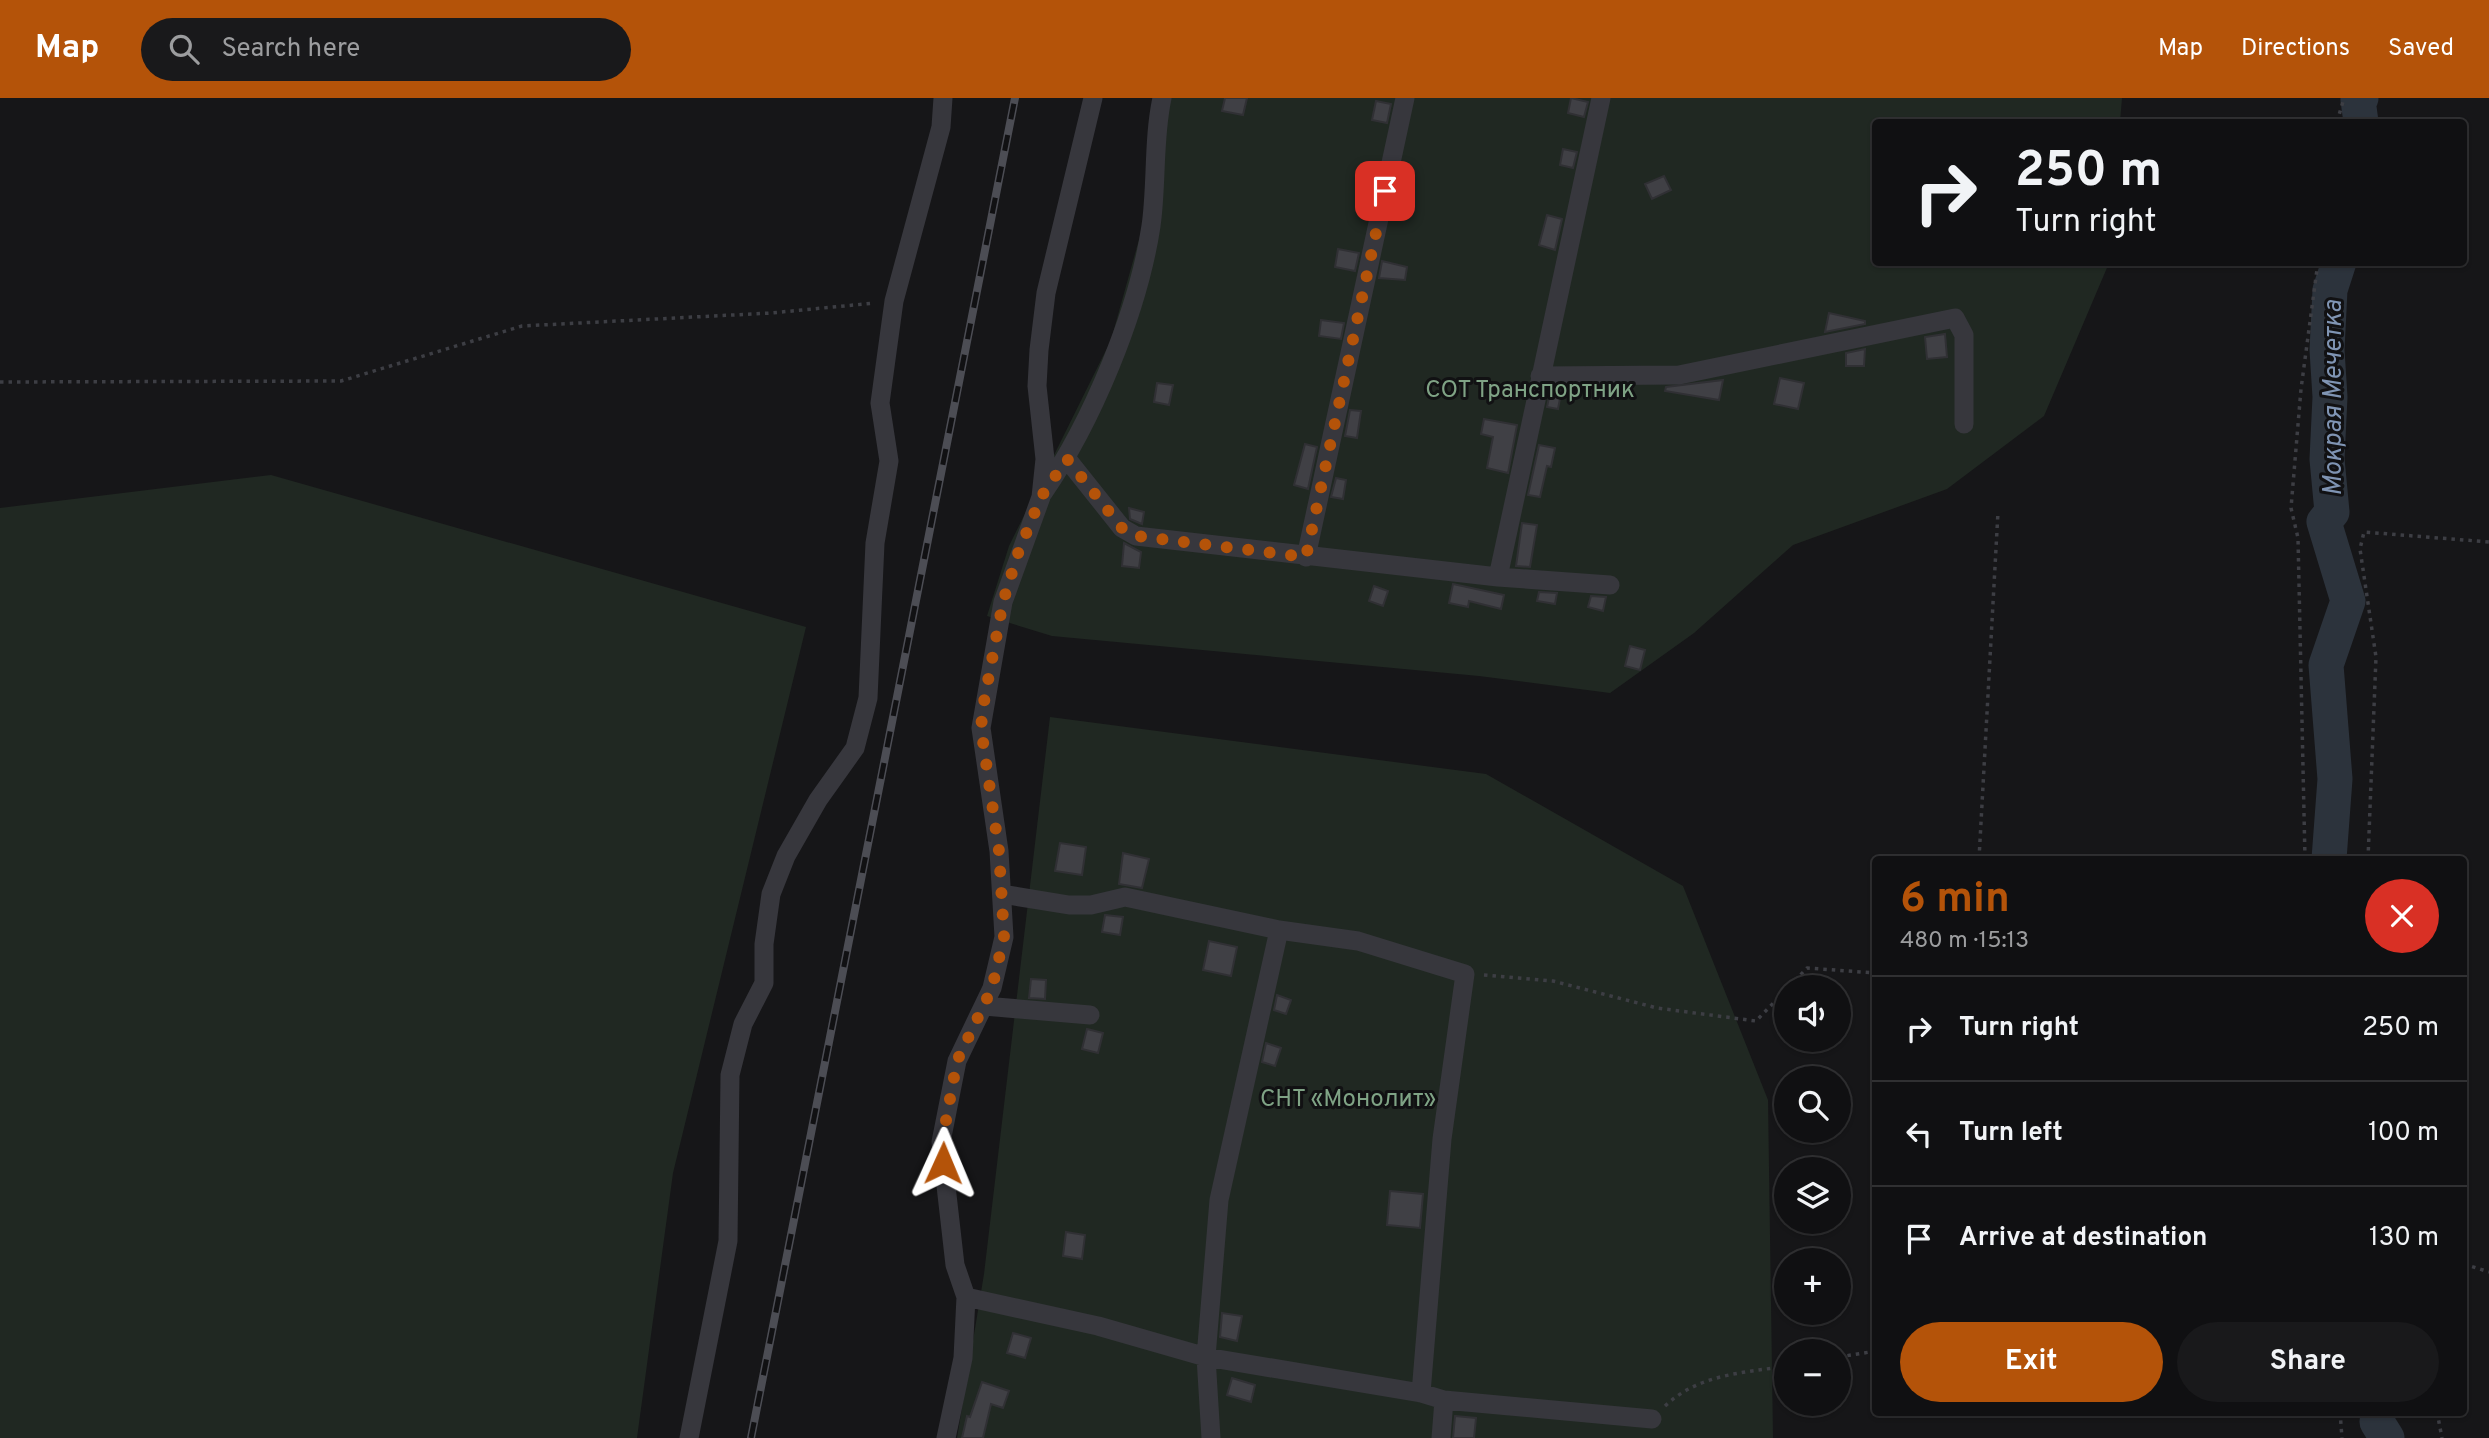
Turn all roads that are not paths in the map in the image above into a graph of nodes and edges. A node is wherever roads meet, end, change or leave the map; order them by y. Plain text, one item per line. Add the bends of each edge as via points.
1 (943, 98) edge
2 (1093, 98) edge
3 (1162, 98) edge
4 (1405, 98) edge
5 (1601, 98) edge
6 (1540, 376) junction
7 (1964, 424) dead end
8 (1067, 459) junction
9 (1041, 497) junction
10 (1306, 557) junction
11 (1498, 578) junction
12 (1611, 585) dead end
13 (1002, 894) junction
14 (1279, 930) junction
15 (984, 1006) junction
16 (1090, 1015) dead end
17 (966, 1297) junction
18 (1206, 1357) junction
19 (1421, 1393) junction
20 (1444, 1399) junction
21 (1652, 1419) road end
22 (689, 1438) edge
23 (946, 1438) edge
24 (1211, 1438) edge
25 (1440, 1438) edge

1 - 22 street via 941,127 894,301 880,403 889,461 875,543 868,698 855,748 818,800 786,856 771,894 764,983 743,1024 730,1074 728,1241
2 - 9 street via 1046,293 1040,338 1037,386 1045,458
3 - 8 street via 1151,227 1122,339
4 - 10 street
5 - 6 street
6 - 7 street via 1679,375 1955,318 1964,335
6 - 11 street
8 - 9 street
8 - 10 street via 1122,528 1136,536
9 - 13 street via 1003,602 981,728
10 - 11 street
11 - 12 street
13 - 14 street via 1069,905 1125,897
13 - 15 street via 1004,937
14 - 18 street via 1219,1200
14 - 19 street via 1358,941 1465,974 1442,1139
15 - 16 street
15 - 17 street via 957,1061 942,1142 953,1253
17 - 18 street via 1098,1326
17 - 23 street via 963,1358
18 - 19 street
18 - 24 street
19 - 20 street
20 - 21 street
20 - 25 street

